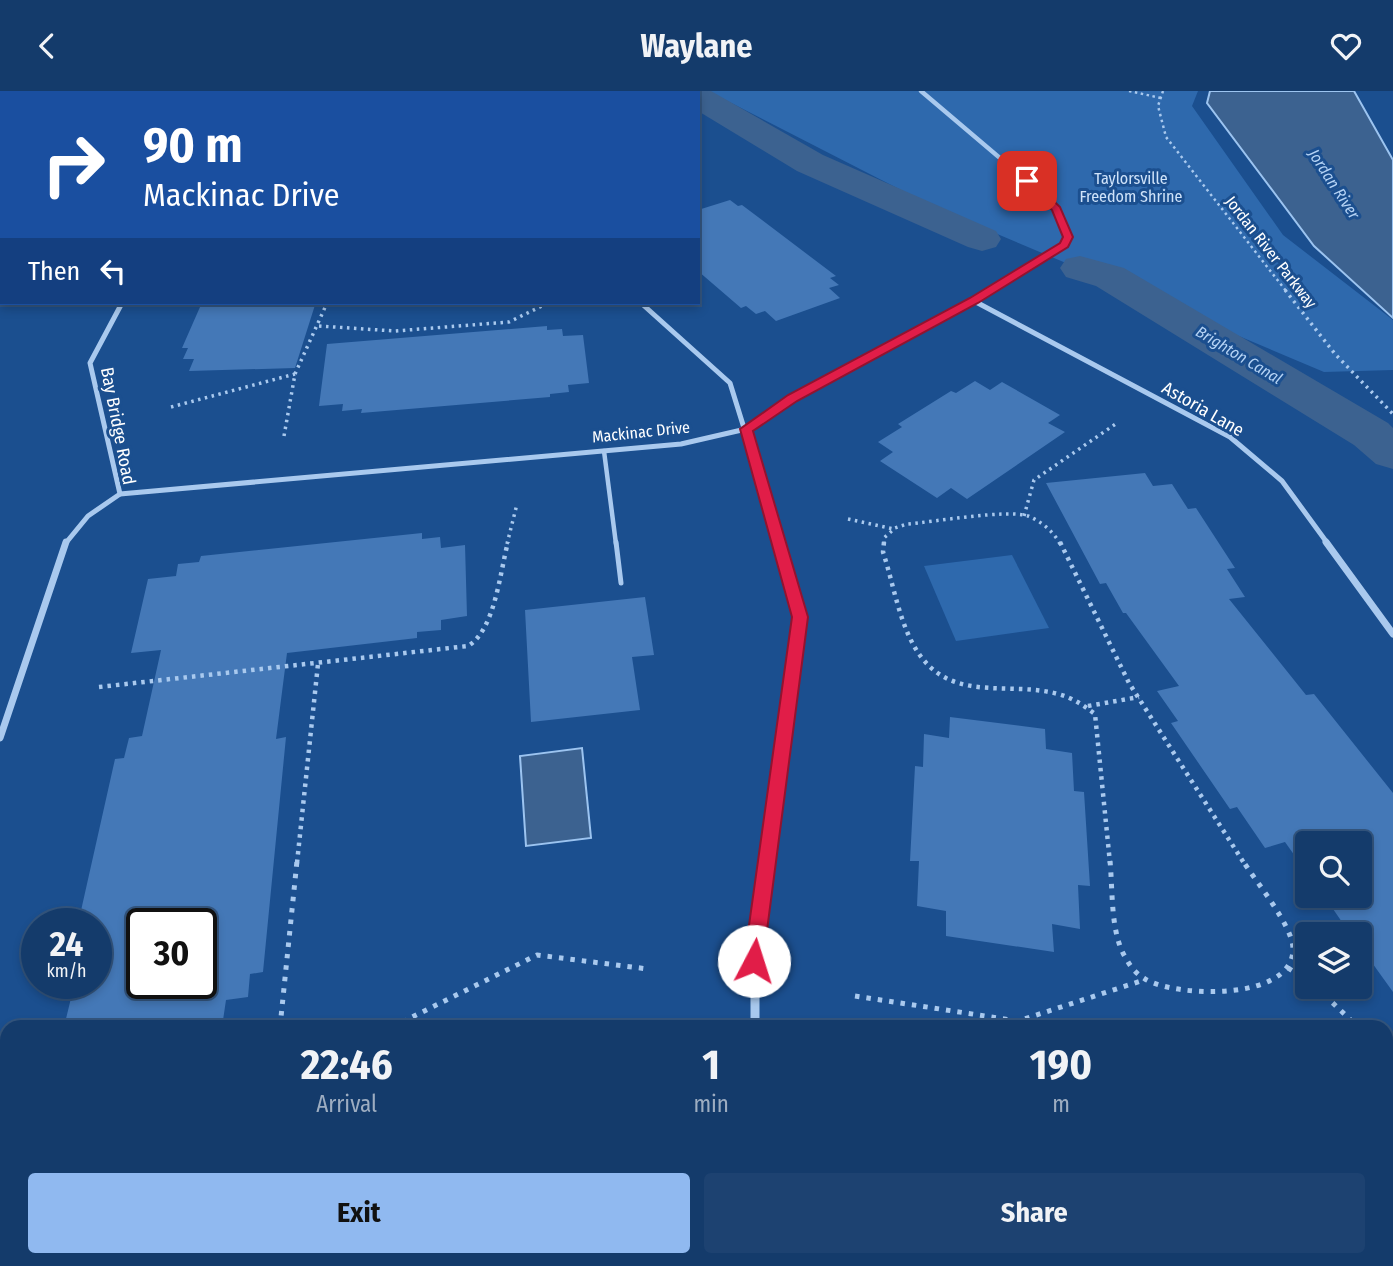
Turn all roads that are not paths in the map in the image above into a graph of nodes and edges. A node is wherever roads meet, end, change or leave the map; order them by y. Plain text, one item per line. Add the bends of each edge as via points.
1 (921, 91) edge
2 (974, 301) junction
3 (121, 305) edge
4 (643, 305) edge
5 (746, 429) junction
6 (604, 451) junction
7 (120, 494) junction
8 (621, 583) dead end
9 (1393, 634) edge
10 (0, 738) edge
11 (755, 1020) edge

1 - 2 street, Mackinac Drive via 1047,198 1068,237 1064,245
2 - 5 street, Mackinac Drive via 793,398
2 - 9 street, Astoria Lane via 1230,437 1282,481
3 - 7 street, Bay Bridge Road via 90,363
4 - 5 street via 730,383
5 - 6 street, Mackinac Drive via 681,444
5 - 11 street via 800,617 755,942
6 - 7 street, Mackinac Drive
6 - 8 lane
7 - 10 street, Bay Bridge Road via 86,515 64,546

